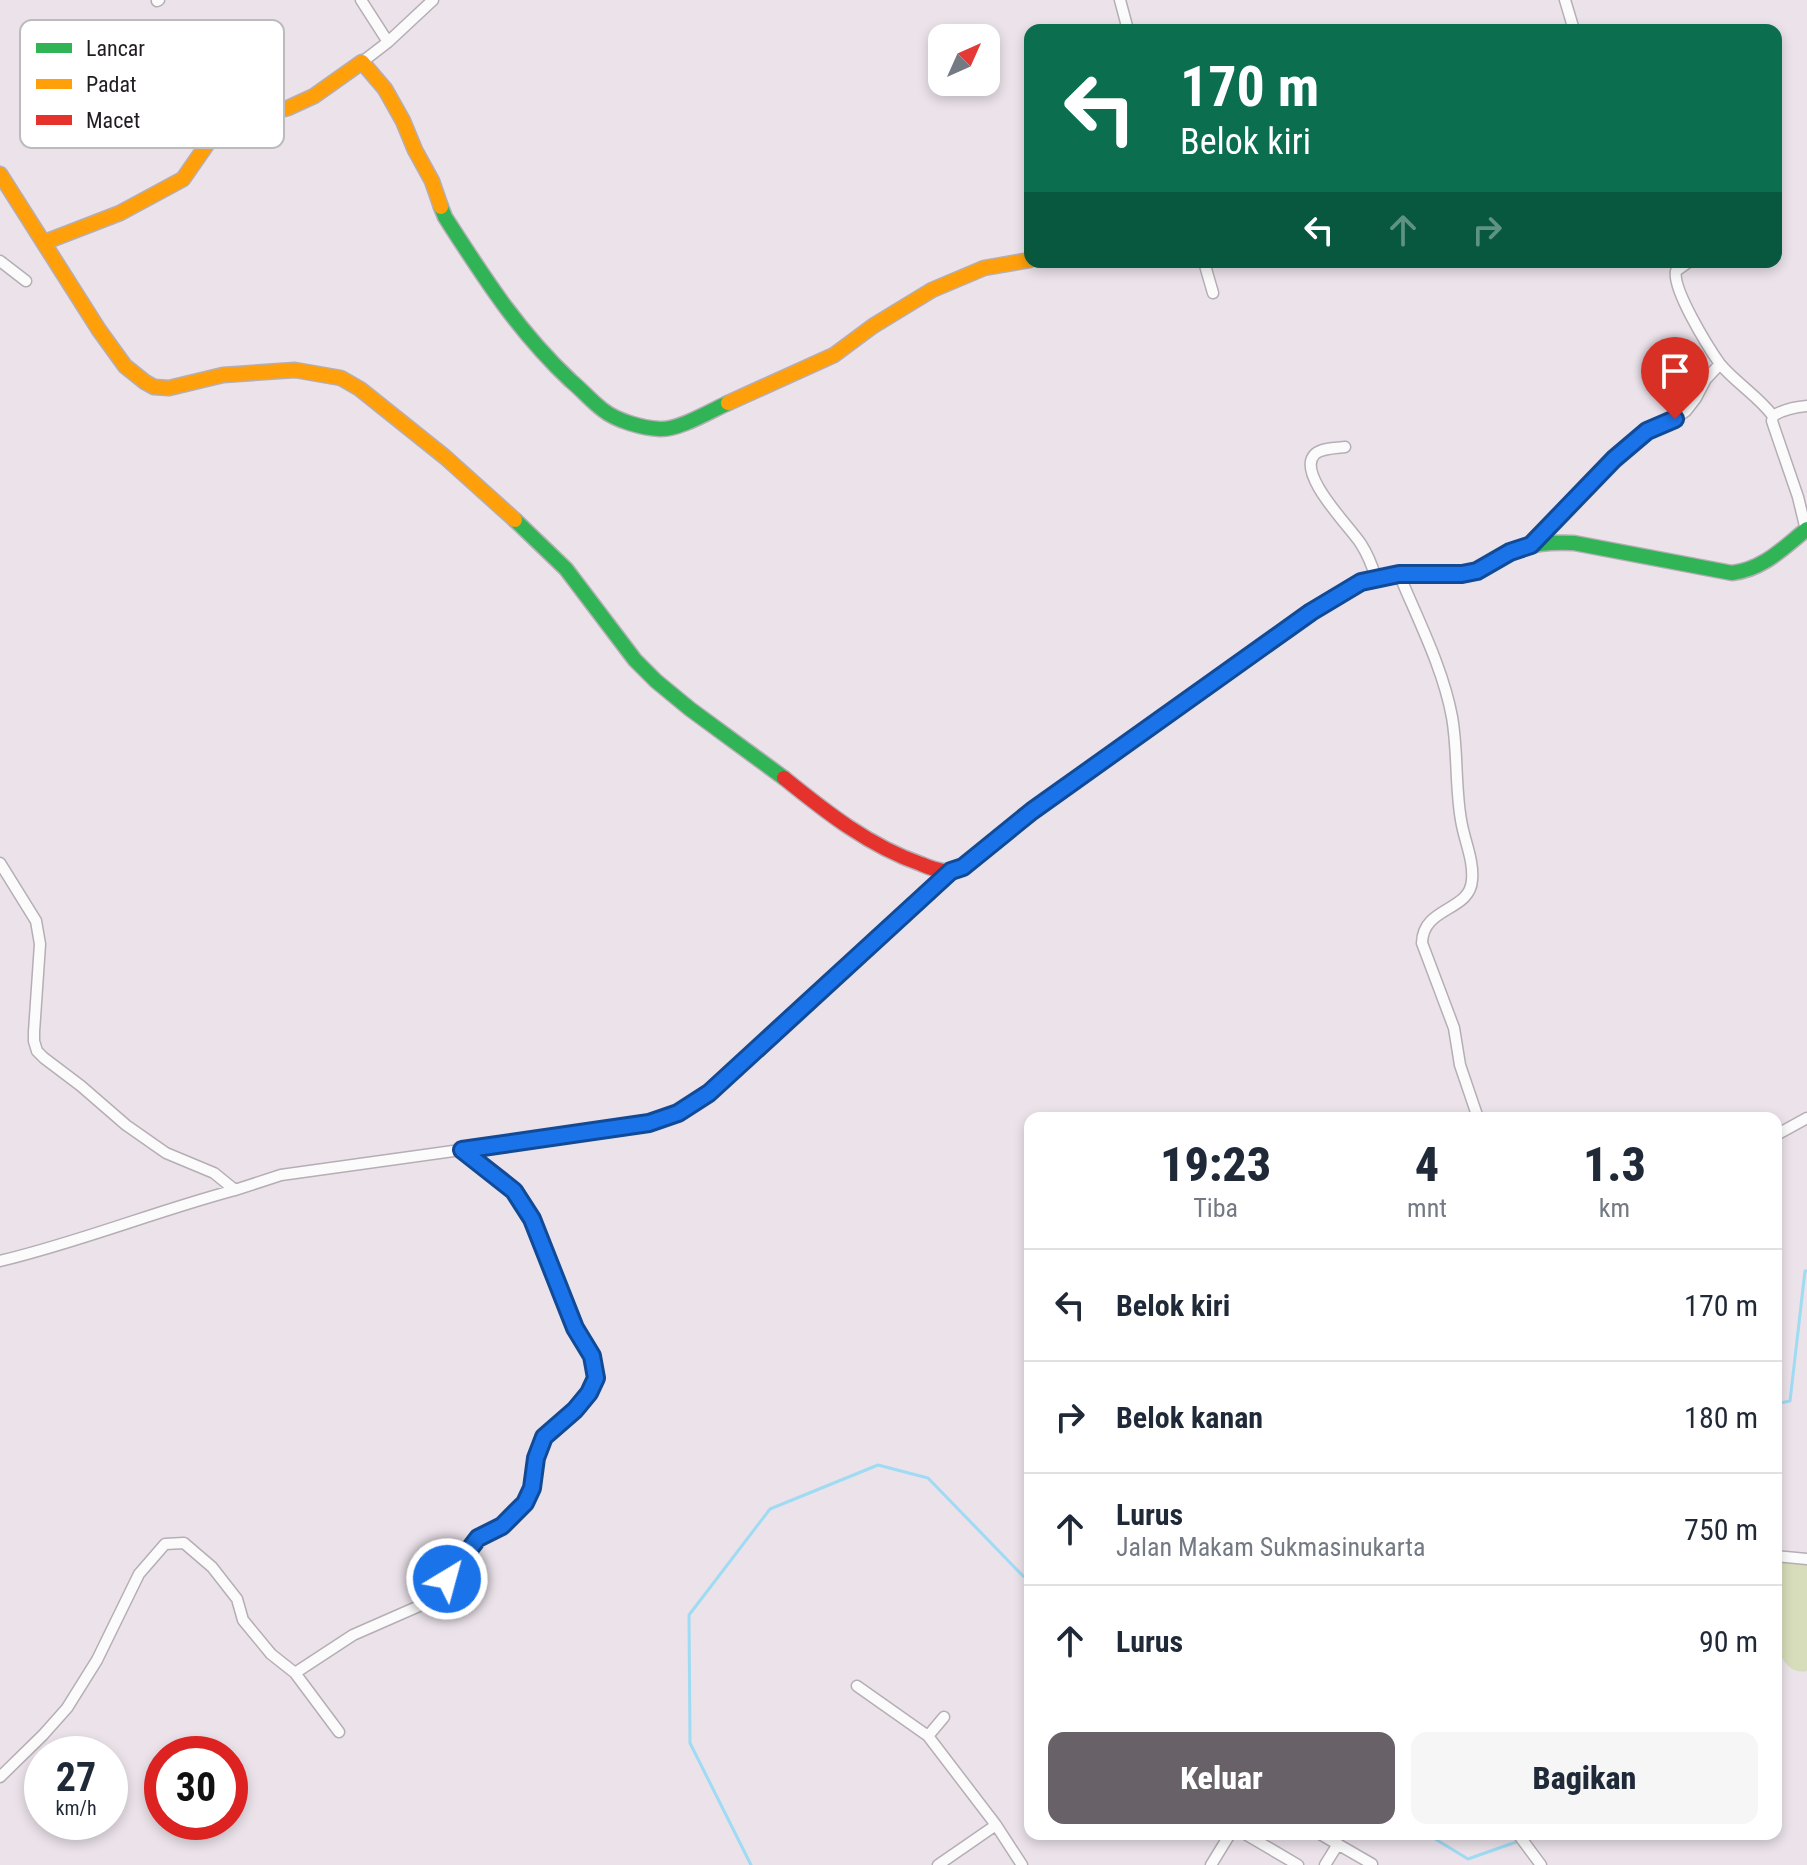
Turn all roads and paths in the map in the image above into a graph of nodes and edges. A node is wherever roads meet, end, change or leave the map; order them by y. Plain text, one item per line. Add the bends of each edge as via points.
1 (361, 0) edge
2 (433, 0) edge
3 (1120, 0) edge
4 (1565, 0) edge
5 (1126, 24) edge
6 (1572, 24) edge
7 (388, 42) junction
8 (362, 62) junction
9 (284, 109) edge
10 (205, 148) edge
11 (1, 179) edge
12 (45, 242) junction
13 (0, 261) edge
14 (1024, 261) edge
15 (1206, 268) edge
16 (1680, 268) edge
17 (26, 281) dead end
18 (1213, 293) dead end
19 (1720, 364) junction
20 (1807, 406) edge
21 (1773, 416) junction
22 (1345, 447) dead end
23 (1806, 530) edge
24 (1531, 545) junction
25 (1399, 574) junction
26 (1376, 578) junction
27 (0, 863) edge
28 (951, 871) junction
29 (1476, 1112) edge
30 (1807, 1118) edge
31 (1782, 1132) edge
32 (462, 1150) junction
33 (235, 1190) junction
34 (0, 1261) edge
35 (1782, 1557) edge
36 (1807, 1559) edge
37 (295, 1673) junction
38 (857, 1686) dead end
39 (944, 1717) dead end
40 (339, 1732) dead end
41 (928, 1736) junction
42 (0, 1777) edge
43 (996, 1825) junction
44 (1227, 1840) edge
45 (1255, 1840) edge
46 (1331, 1840) edge
47 (1522, 1840) edge
48 (1338, 1844) junction
49 (1213, 1864) edge
50 (1372, 1864) edge
51 (938, 1865) edge
52 (1022, 1865) edge
53 (1298, 1865) edge
54 (1325, 1865) edge
55 (1541, 1865) edge

1 - 7 street
2 - 7 street
3 - 5 street
4 - 6 street
7 - 8 street
8 - 9 street via 314,96
8 - 14 street via 403,121 445,217 509,314 585,395 627,422 672,428 834,355 932,290 984,268
10 - 12 street via 183,179 120,213
11 - 12 street
12 - 28 street via 125,366 154,387 295,370 341,378 360,389 533,536 566,569 635,660 690,709 872,842 915,864
13 - 17 street
15 - 18 street
16 - 19 street via 1674,281
19 - 21 street
19 - 24 street via 1686,411 1647,431 1614,459
20 - 21 street
21 - 23 street
22 - 26 street via 1314,455 1312,470 1330,506 1371,561
23 - 24 street via 1757,569 1732,573 1574,543
24 - 25 street via 1477,571
25 - 26 street
25 - 29 street via 1437,664 1457,745 1471,887 1462,900 1433,918 1422,943 1454,1028
26 - 28 street via 1311,612
27 - 33 street via 36,921 37,1051 126,1125
28 - 32 street via 709,1093 678,1113 649,1123
30 - 31 street
32 - 33 street via 281,1175
32 - 37 street via 514,1191 532,1219 575,1328 592,1356 596,1378 575,1410 544,1437 525,1503 502,1526 478,1538 426,1603 353,1635
33 - 34 street
35 - 36 street
37 - 40 street
37 - 42 street via 243,1620 237,1599 212,1567 184,1543 165,1544 139,1574 67,1708
38 - 41 street
39 - 41 street
41 - 43 street
43 - 51 street
43 - 52 street
44 - 49 street
45 - 53 street
46 - 48 street
47 - 55 street
48 - 50 street
48 - 54 street

